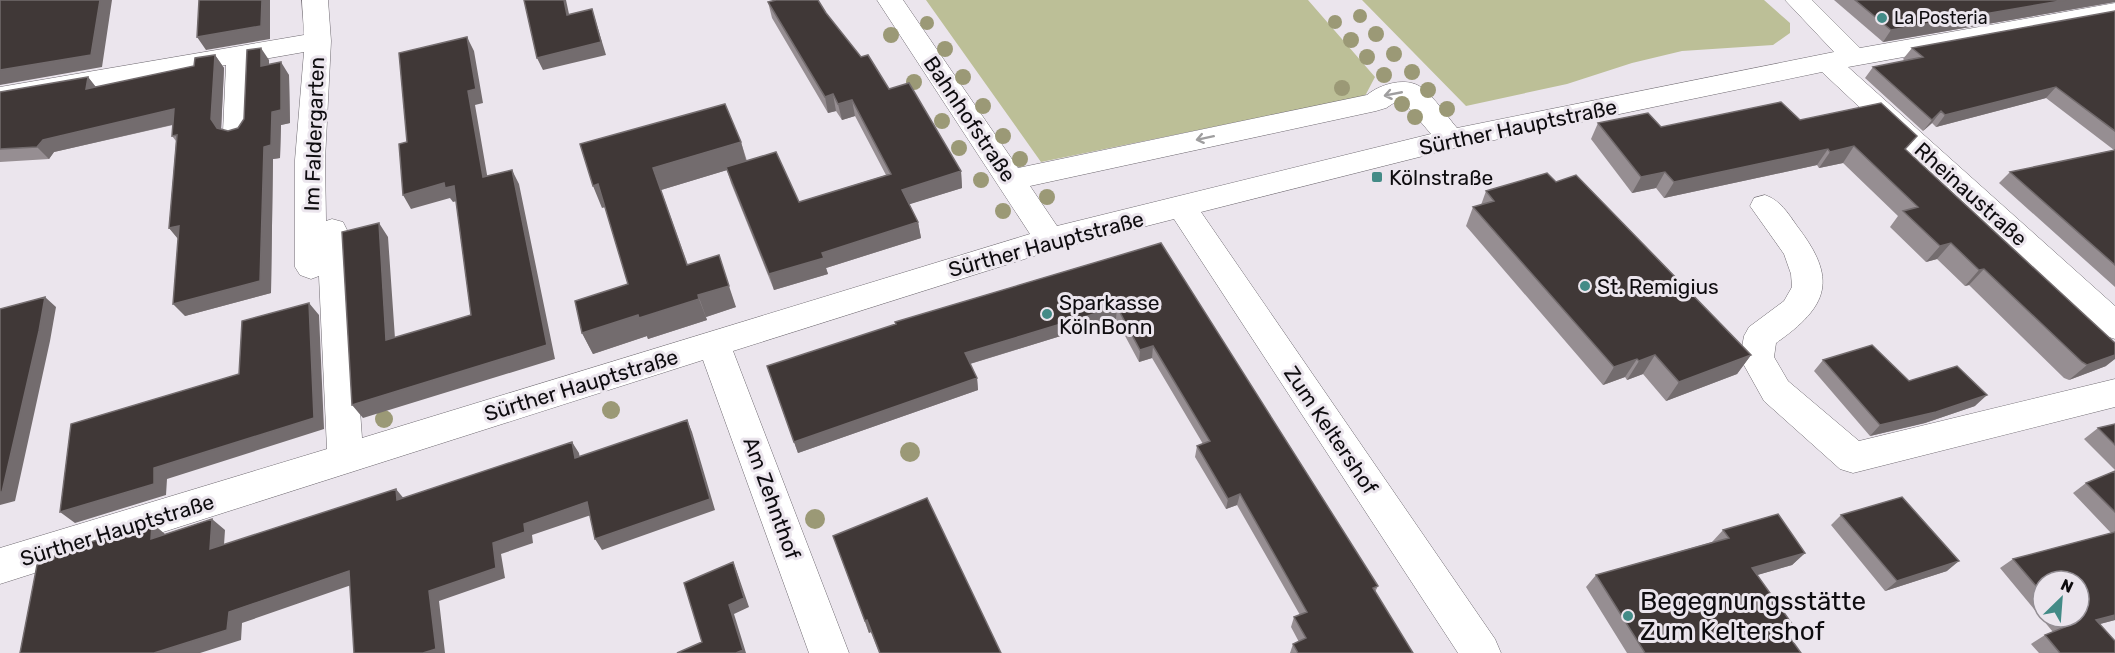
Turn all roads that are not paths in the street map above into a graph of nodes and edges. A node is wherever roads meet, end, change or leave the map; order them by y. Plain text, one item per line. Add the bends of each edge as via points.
1 (315, 0) edge
2 (890, 0) edge
3 (1798, 0) edge
4 (2115, 11) edge
5 (318, 41) junction
6 (240, 55) junction
7 (1841, 60) junction
8 (0, 96) edge
9 (237, 132) edge
10 (1451, 139) junction
11 (1010, 180) junction
12 (331, 203) dead end
13 (1765, 206) dead end
14 (1182, 207) junction
15 (1050, 239) junction
16 (311, 267) dead end
17 (2115, 326) edge
18 (714, 344) junction
19 (2115, 393) edge
20 (345, 458) junction
21 (0, 568) edge
22 (830, 653) edge
23 (1481, 653) edge

1 - 5 street, Im Faldergarten
2 - 11 street, Bahnhofstraße
3 - 7 street
4 - 7 street, Sürther Hauptstraße
5 - 6 street
5 - 16 street, Im Faldergarten via 310,160
6 - 8 street
6 - 9 street
7 - 10 street, Sürther Hauptstraße
7 - 17 street, Rheinaustraße
10 -> 11 street via 1411,93 1399,91 1389,92 1376,102
10 - 14 street, Sürther Hauptstraße
11 - 15 street, Bahnhofstraße
12 - 20 street
13 - 19 street via 1798,251 1809,277 1803,300 1791,315 1761,336 1757,358 1776,391 1853,458
14 - 15 street, Sürther Hauptstraße
14 - 23 street, Zum Keltershof
15 - 18 street, Sürther Hauptstraße
18 - 20 street, Sürther Hauptstraße
18 - 22 street, Am Zehnthof
20 - 21 street, Sürther Hauptstraße

